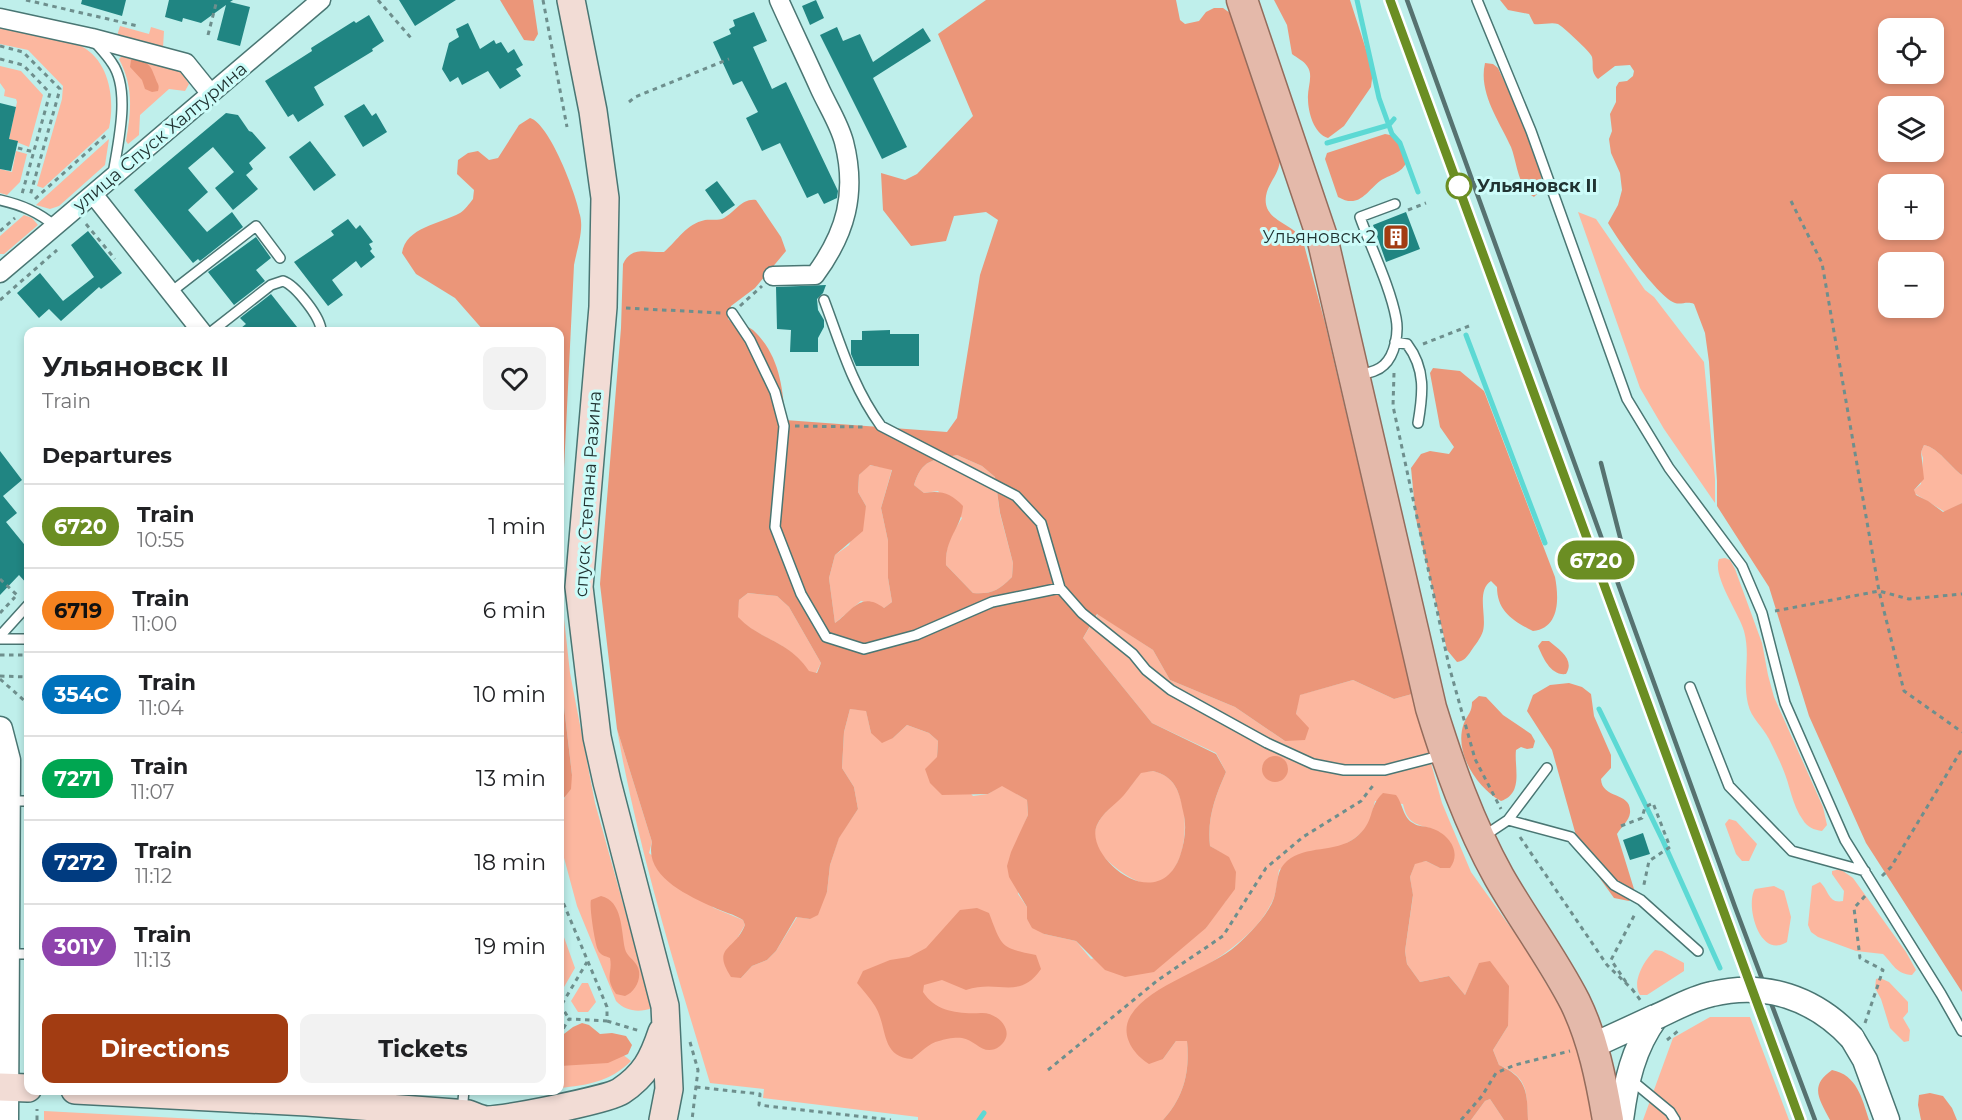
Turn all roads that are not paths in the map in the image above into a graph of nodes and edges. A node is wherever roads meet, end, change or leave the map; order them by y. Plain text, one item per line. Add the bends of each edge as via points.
1 (321, 0) edge
2 (571, 0) edge
3 (779, 0) edge
4 (1242, 0) edge
5 (1477, 0) edge
6 (0, 18) edge
7 (92, 38) junction
8 (211, 94) junction
9 (113, 177) junction
10 (93, 194) junction
11 (0, 200) edge
12 (1395, 204) dead end
13 (55, 226) junction
14 (280, 258) dead end
15 (0, 273) edge
16 (773, 276) road end
17 (171, 292) junction
18 (824, 300) dead end
19 (732, 313) road end
20 (198, 327) edge
21 (217, 327) edge
22 (320, 327) edge
23 (1395, 342) junction
24 (1353, 376) junction
25 (1418, 423) dead end
26 (1060, 588) junction
27 (24, 610) edge
28 (0, 637) edge
29 (24, 639) edge
30 (1690, 687) dead end
31 (0, 729) edge
32 (1445, 754) junction
33 (1547, 768) dead end
34 (11, 795) edge
35 (1508, 820) junction
36 (1480, 839) junction
37 (1865, 871) junction
38 (1698, 951) dead end
39 (18, 954) edge
40 (4, 988) edge
41 (1656, 1017) junction
42 (666, 1020) junction
43 (1962, 1031) edge
44 (1592, 1046) junction
45 (1628, 1077) junction
46 (669, 1089) junction
47 (18, 1093) edge
48 (213, 1095) edge
49 (477, 1113) edge
50 (433, 1116) edge
51 (6, 1120) edge
52 (647, 1120) edge
53 (663, 1120) edge
54 (1608, 1120) edge
55 (1621, 1120) edge
56 (1675, 1120) edge
57 (1887, 1120) edge

1 - 8 street, улица Спуск Халтурина
2 - 42 main road, спуск Степана Разина via 605,198 603,307 579,587 597,737
3 - 16 street via 843,140 849,178 843,229 815,275
4 - 24 main road via 1322,237
5 - 37 lane via 1531,131 1627,399 1669,468 1742,566 1762,613 1785,703 1845,840
6 - 7 street
7 - 8 street via 186,63
7 - 9 lane via 113,64 118,78 121,122
8 - 9 street, улица Спуск Халтурина
9 - 10 street, улица Спуск Халтурина
10 - 13 street, улица Спуск Халтурина
10 - 17 street
11 - 13 lane via 23,206
12 - 23 lane via 1360,217 1396,318
13 - 15 street, улица Спуск Халтурина
14 - 17 lane via 255,226
17 - 20 street
18 - 26 lane via 853,380 881,426 1016,496 1041,523
19 - 26 lane via 775,392 784,426 776,526 801,594 826,637 864,649 916,635 992,602
21 - 22 lane via 271,285 283,281 293,287
23 - 24 lane via 1390,358 1376,370
23 - 25 lane via 1407,344 1420,365 1423,395
24 - 32 main road
26 - 32 lane via 1082,613 1172,690 1312,764 1344,770 1385,770
27 - 28 lane
28 - 29 lane
30 - 37 lane via 1729,786 1792,851
31 - 34 street
32 - 36 main road
33 - 35 lane
34 - 39 street
35 - 36 lane
35 - 38 lane via 1571,837 1614,885 1641,900
36 - 44 main road via 1575,1002
37 - 43 lane
39 - 40 street
40 - 47 street
41 - 44 street
41 - 45 street via 1636,1048
41 - 57 street, bridge via 1709,994 1738,990 1757,990 1810,1004 1858,1031
42 - 46 main road, спуск Степана Разина
42 - 49 main road via 654,1058 619,1093 587,1103
44 - 54 main road
45 - 55 street
45 - 56 lane
46 - 52 main road
46 - 53 main road, спуск Степана Разина
47 - 51 street
48 - 50 main road
49 - 50 main road

